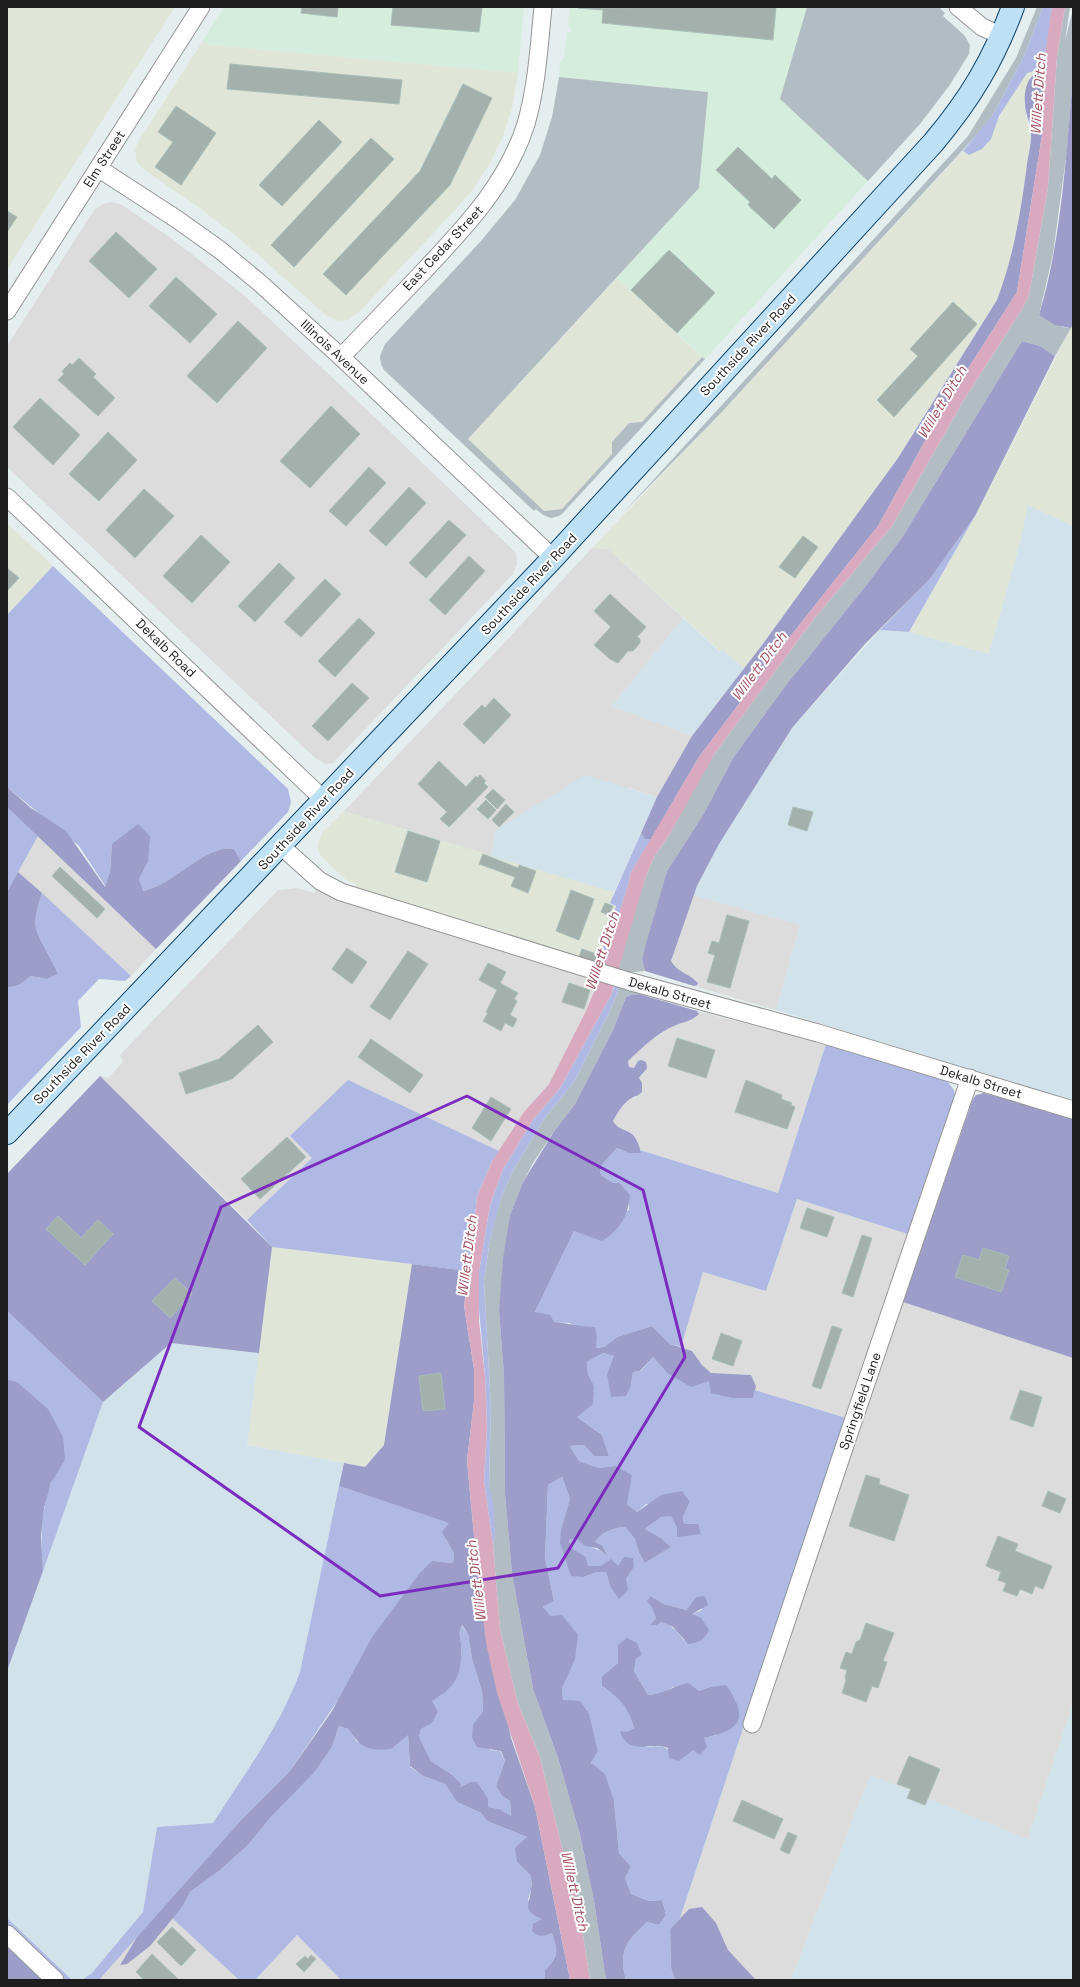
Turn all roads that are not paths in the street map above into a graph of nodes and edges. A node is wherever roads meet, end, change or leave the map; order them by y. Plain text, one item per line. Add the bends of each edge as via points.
1 (201, 7) edge
2 (543, 7) edge
3 (958, 7) edge
4 (1013, 7) edge
5 (1002, 36) junction
6 (98, 168) junction
7 (7, 311) edge
8 (341, 357) junction
9 (7, 497) edge
10 (554, 558) junction
11 (324, 800) junction
12 (281, 846) junction
13 (970, 1078) junction
14 (1073, 1110) edge
15 (7, 1133) edge
16 (752, 1724) dead end
17 (7, 1934) edge
18 (54, 1980) edge

1 - 6 street, Elm Street
2 - 8 street, East Cedar Street via 536,79 531,102 515,152 502,177 469,223
3 - 5 street via 976,23
4 - 5 main road, Southside River Road
5 - 10 main road, Southside River Road via 982,77 933,143
6 - 7 street, Elm Street
6 - 8 street, Illinois Avenue via 220,250
8 - 10 street, Illinois Avenue
9 - 11 street, Dekalb Road
10 - 11 main road, Southside River Road
11 - 12 main road, Southside River Road
12 - 13 street, Dekalb Street via 320,881 341,892 623,980
12 - 15 main road, Southside River Road
13 - 14 street, Dekalb Street
13 - 16 street, Springfield Lane
17 - 18 street

